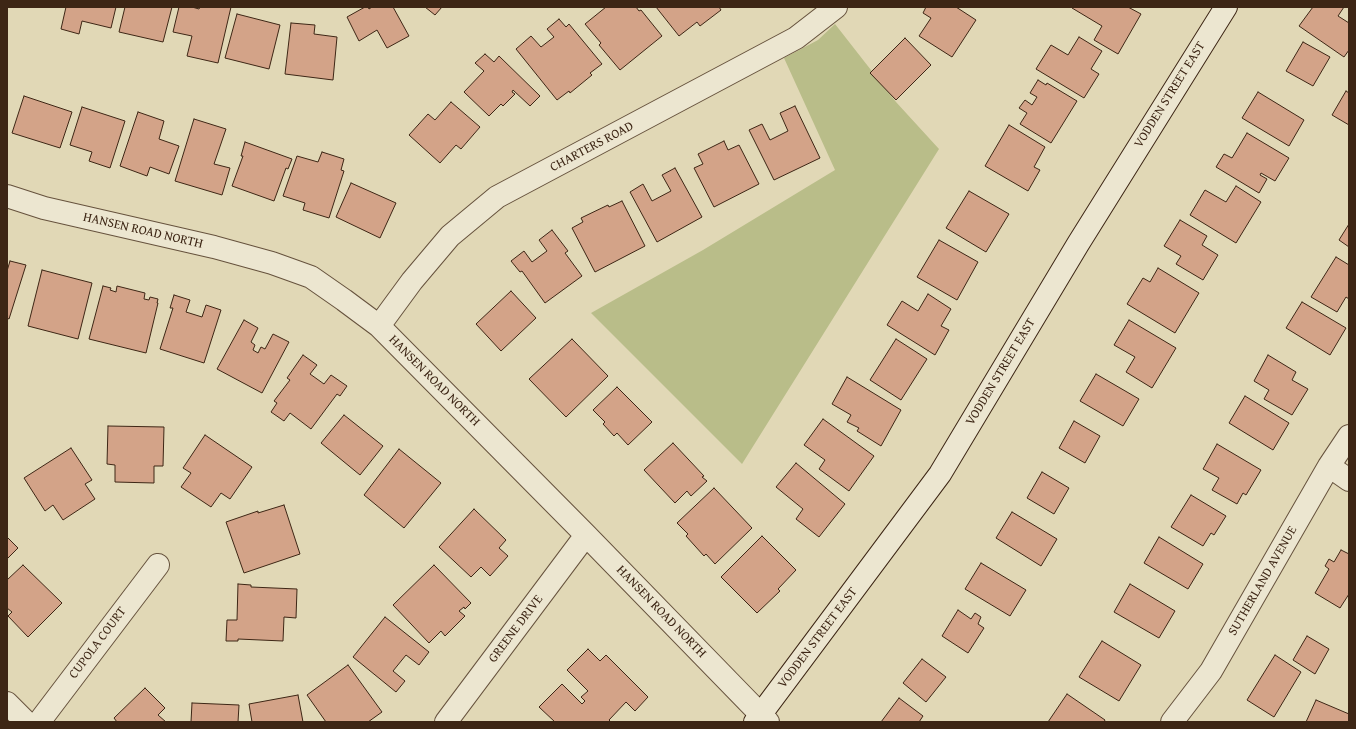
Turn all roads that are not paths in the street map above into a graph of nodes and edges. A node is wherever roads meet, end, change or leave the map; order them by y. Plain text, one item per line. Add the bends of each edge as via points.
1 (1226, 7) edge
2 (833, 8) edge
3 (7, 196) edge
4 (379, 326) junction
5 (1349, 436) edge
6 (1329, 466) junction
7 (1349, 480) edge
8 (586, 535) junction
9 (158, 565) dead end
10 (7, 702) edge
11 (761, 720) edge
12 (1174, 721) edge
13 (26, 722) edge
14 (38, 722) edge
15 (446, 722) edge

1 - 11 street, VODDEN STREET EAST via 1078,244 940,474
2 - 4 street, CHARTERS ROAD via 796,38 497,197 450,236
3 - 4 street, HANSEN ROAD NORTH via 44,208 272,262 311,277
4 - 8 street, HANSEN ROAD NORTH
5 - 6 street, SUTHERLAND AVENUE
6 - 7 street
6 - 12 street, SUTHERLAND AVENUE via 1211,671
8 - 11 street, HANSEN ROAD NORTH
8 - 15 street, GREENE DRIVE
9 - 14 street, CUPOLA COURT
10 - 13 street

